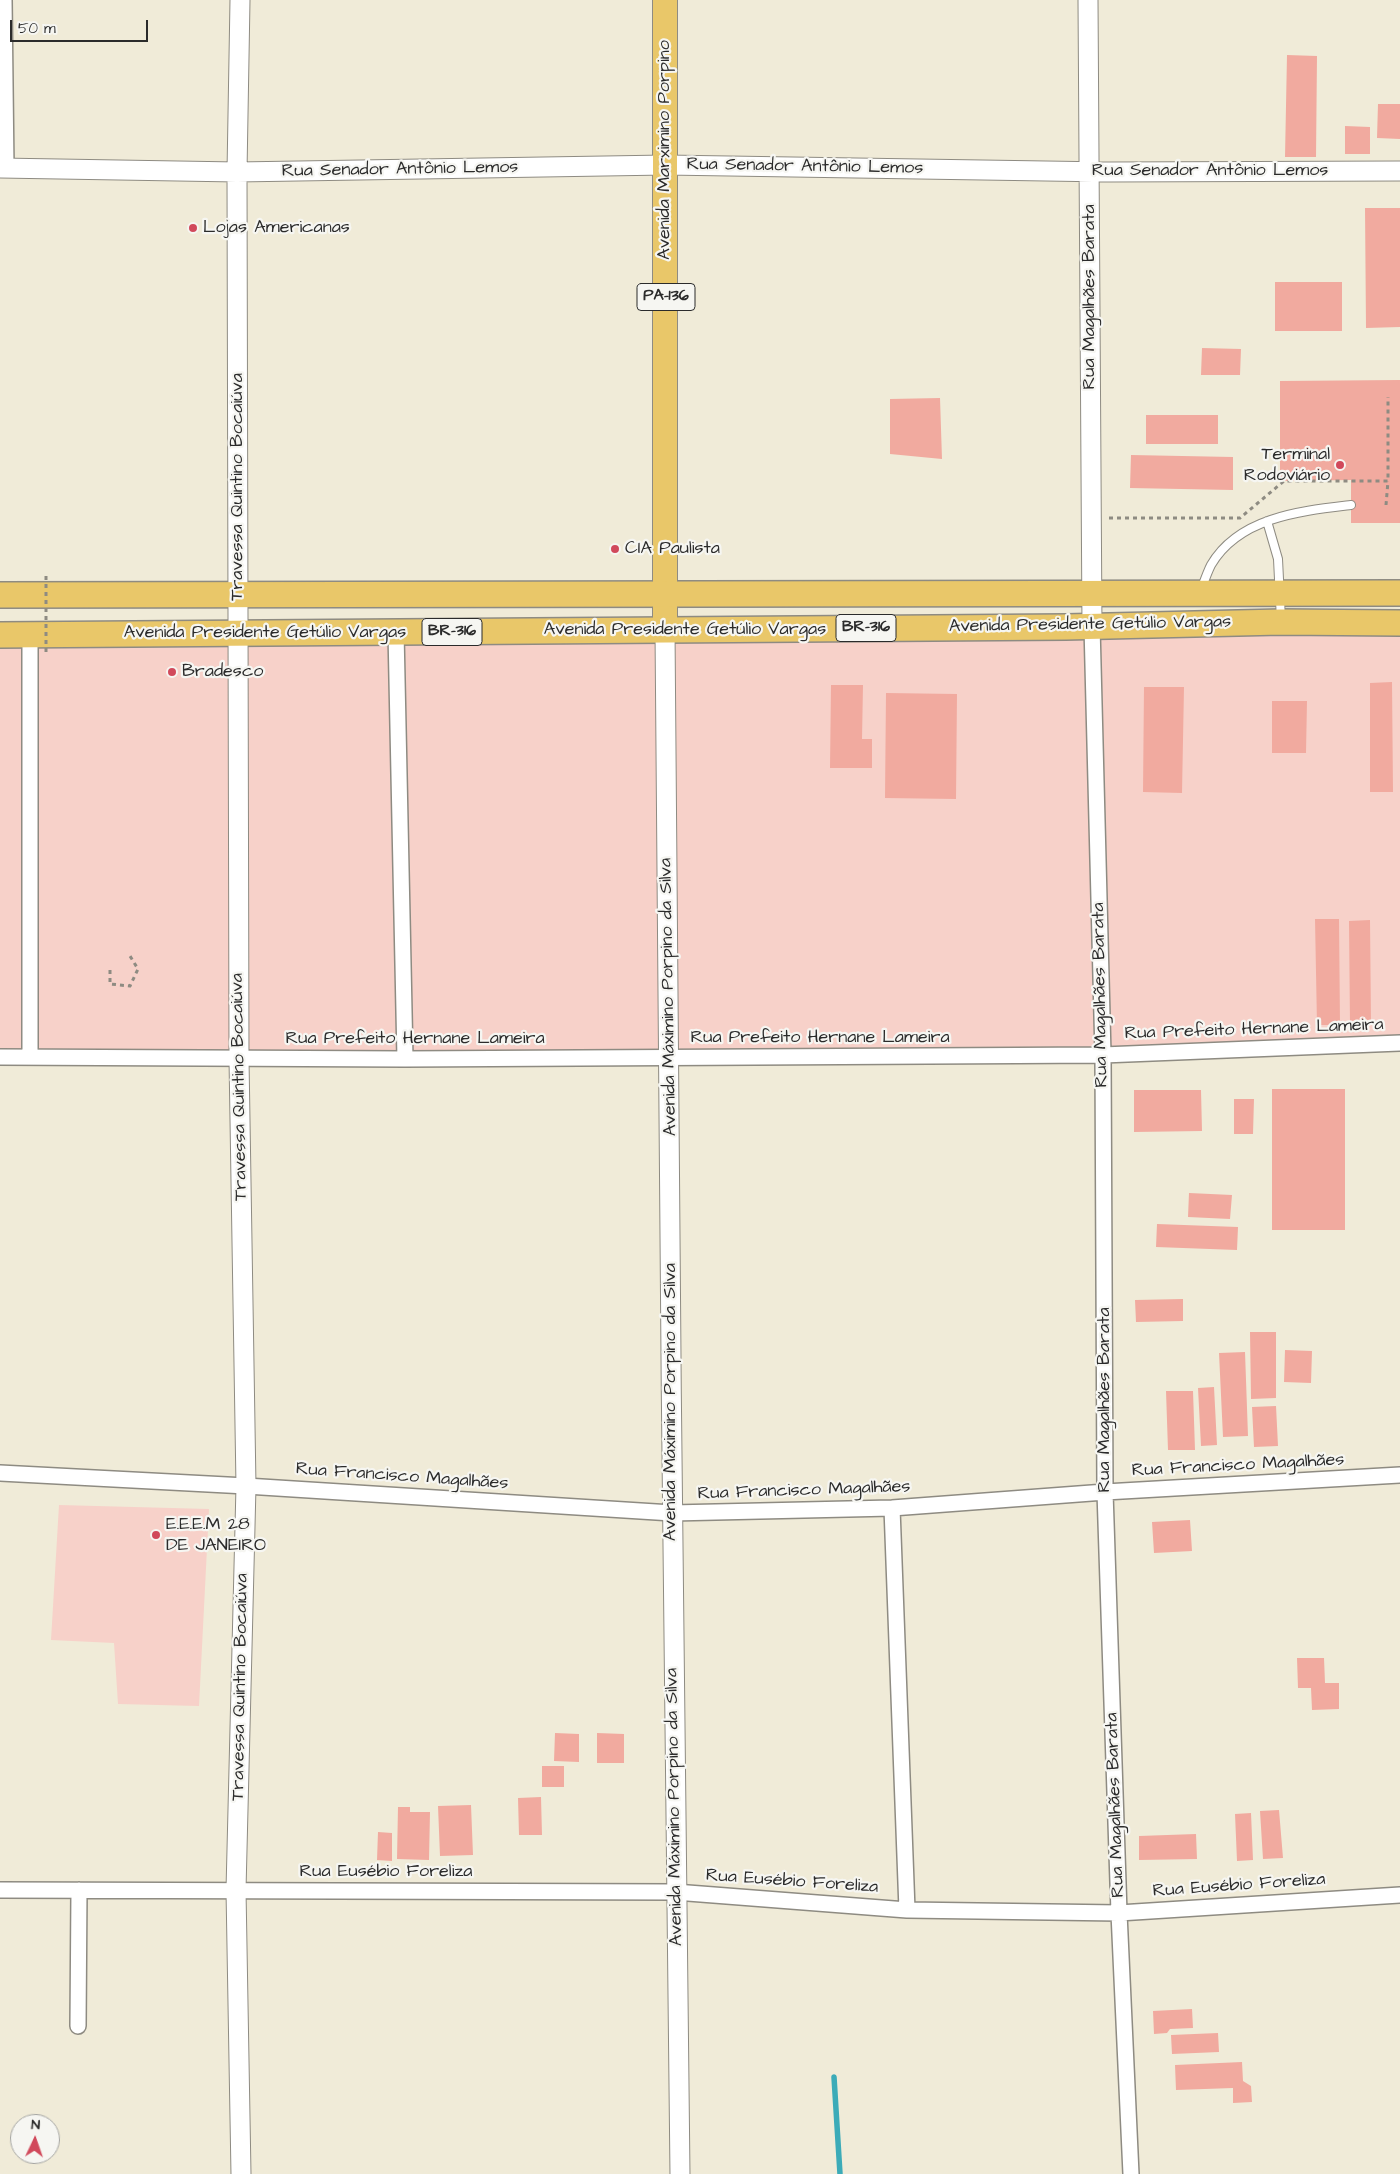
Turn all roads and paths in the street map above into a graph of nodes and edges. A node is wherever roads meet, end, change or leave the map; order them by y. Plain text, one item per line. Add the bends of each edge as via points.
1 (4, 0) edge
2 (240, 0) edge
3 (665, 0) edge
4 (1088, 0) edge
5 (666, 166) junction
6 (3, 168) edge
7 (1400, 171) edge
8 (237, 172) junction
9 (1090, 172) junction
10 (1388, 397) dead end
11 (1388, 481) junction
12 (1351, 505) dead end
13 (1386, 505) dead end
14 (1091, 518) junction
15 (1267, 522) junction
16 (46, 576) dead end
17 (1200, 593) junction
18 (1281, 593) junction
19 (1400, 593) edge
20 (238, 594) junction
21 (665, 594) junction
22 (1092, 594) junction
23 (0, 595) edge
24 (1281, 622) junction
25 (1400, 623) edge
26 (1092, 626) junction
27 (665, 630) junction
28 (396, 632) junction
29 (238, 633) junction
30 (0, 635) edge
31 (38, 643) junction
32 (130, 956) dead end
33 (110, 970) dead end
34 (1400, 1044) edge
35 (1103, 1055) junction
36 (30, 1056) junction
37 (0, 1057) edge
38 (670, 1057) junction
39 (239, 1059) junction
40 (405, 1059) junction
41 (0, 1473) edge
42 (1400, 1475) edge
43 (246, 1486) junction
44 (1105, 1492) junction
45 (892, 1508) junction
46 (672, 1513) junction
47 (0, 1890) edge
48 (79, 1890) junction
49 (236, 1890) junction
50 (675, 1892) junction
51 (1400, 1895) edge
52 (907, 1910) junction
53 (1119, 1912) junction
54 (78, 2026) dead end
55 (241, 2174) edge
56 (680, 2174) edge
57 (1131, 2174) edge

1 - 6 street
2 - 8 street, Travessa Quintino Bocaiúva
3 - 5 main road, Avenida Marximino Porpino / PA-136
4 - 9 street, Rua Magalhães Barata
5 - 8 street, Rua Senador Antônio Lemos
5 - 9 street, Rua Senador Antônio Lemos
5 - 21 main road, Avenida Marximino Porpino / PA-136
6 - 8 street, Rua Senador Antônio Lemos
7 - 9 street, Rua Senador Antônio Lemos
8 - 20 street, Travessa Quintino Bocaiúva
9 - 14 street, Rua Magalhães Barata
10 - 11 path
11 - 13 path
11 - 14 path via 1284,482 1240,518
12 - 15 lane via 1310,510
14 - 22 street, Rua Magalhães Barata
15 - 17 lane via 1241,533 1225,548 1211,565
15 - 18 lane via 1278,559
16 - 31 path, bridge
17 - 18 highway, Avenida Presidente Getúlio Vargas / BR-316
17 - 22 highway, Avenida Presidente Getúlio Vargas / BR-316
18 - 19 highway, Avenida Presidente Getúlio Vargas / BR-316
18 - 24 lane
20 - 21 highway, Avenida Presidente Getúlio Vargas / BR-316
20 - 23 highway, Avenida Presidente Getúlio Vargas / BR-316
20 - 29 street, Travessa Quintino Bocaiúva
21 - 22 highway, Avenida Presidente Getúlio Vargas / BR-316
21 - 27 main road, Avenida Marximino Porpino / PA-136
22 - 26 street, Rua Magalhães Barata
24 - 25 highway, Avenida Presidente Getúlio Vargas / BR-316
24 - 26 highway, Avenida Presidente Getúlio Vargas / BR-316
26 - 27 highway, Avenida Presidente Getúlio Vargas / BR-316
26 - 35 street, Rua Magalhães Barata
27 - 28 highway, Avenida Presidente Getúlio Vargas / BR-316
27 - 38 street, Avenida Máximino Porpino da Silva
28 - 29 highway, Avenida Presidente Getúlio Vargas / BR-316
28 - 40 street
29 - 31 highway, Avenida Presidente Getúlio Vargas / BR-316
29 - 39 street, Travessa Quintino Bocaiúva
30 - 31 highway, Avenida Presidente Getúlio Vargas / BR-316
31 - 36 street
32 - 33 path via 138,969 130,986 110,984
34 - 35 street, Rua Prefeito Hernane Lameira
35 - 38 street, Rua Prefeito Hernane Lameira
35 - 44 street, Rua Magalhães Barata
36 - 37 street, Rua Prefeito Hernane Lameira
36 - 39 street, Rua Prefeito Hernane Lameira
38 - 40 street, Rua Prefeito Hernane Lameira
38 - 46 street, Avenida Máximino Porpino da Silva
39 - 40 street, Rua Prefeito Hernane Lameira
39 - 43 street, Travessa Quintino Bocaiúva
41 - 43 street, Rua Francisco Magalhães
42 - 44 street, Rua Francisco Magalhães
43 - 46 street, Rua Francisco Magalhães
43 - 49 street, Travessa Quintino Bocaiúva
44 - 45 street, Rua Francisco Magalhães
44 - 53 street, Rua Magalhães Barata
45 - 46 street, Rua Francisco Magalhães
45 - 52 street
46 - 50 street, Avenida Máximino Porpino da Silva
47 - 48 street, Rua Eusébio Foreliza
48 - 49 street, Rua Eusébio Foreliza
48 - 54 street
49 - 50 street, Rua Eusébio Foreliza
49 - 55 street, Travessa Quintino Bocaiúva
50 - 52 street, Rua Eusébio Foreliza
50 - 56 street, Avenida Máximino Porpino da Silva
51 - 53 street, Rua Eusébio Foreliza
52 - 53 street, Rua Eusébio Foreliza
53 - 57 street, Rua Magalhães Barata

